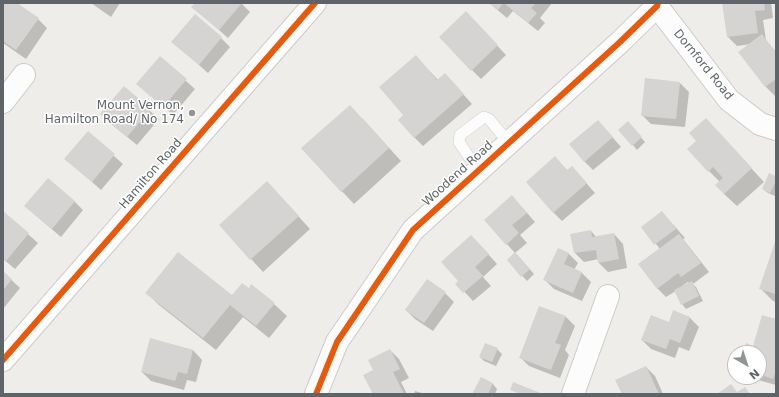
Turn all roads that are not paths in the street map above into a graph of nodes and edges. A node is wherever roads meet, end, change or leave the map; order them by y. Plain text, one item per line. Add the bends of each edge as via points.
1 (316, 3) edge
2 (657, 5) edge
3 (24, 75) dead end
4 (3, 102) edge
5 (776, 129) edge
6 (509, 143) junction
7 (469, 157) dead end
8 (608, 296) dead end
9 (3, 360) edge
10 (316, 394) edge
11 (573, 394) edge

1 - 9 street, Hamilton Road
2 - 5 street, Dornford Road via 730,100 760,124
2 - 6 street, Woodend Road
3 - 4 street
6 - 7 lane via 489,119 484,117 460,135 458,142
6 - 10 street, Woodend Road via 413,230 337,342
8 - 11 street

